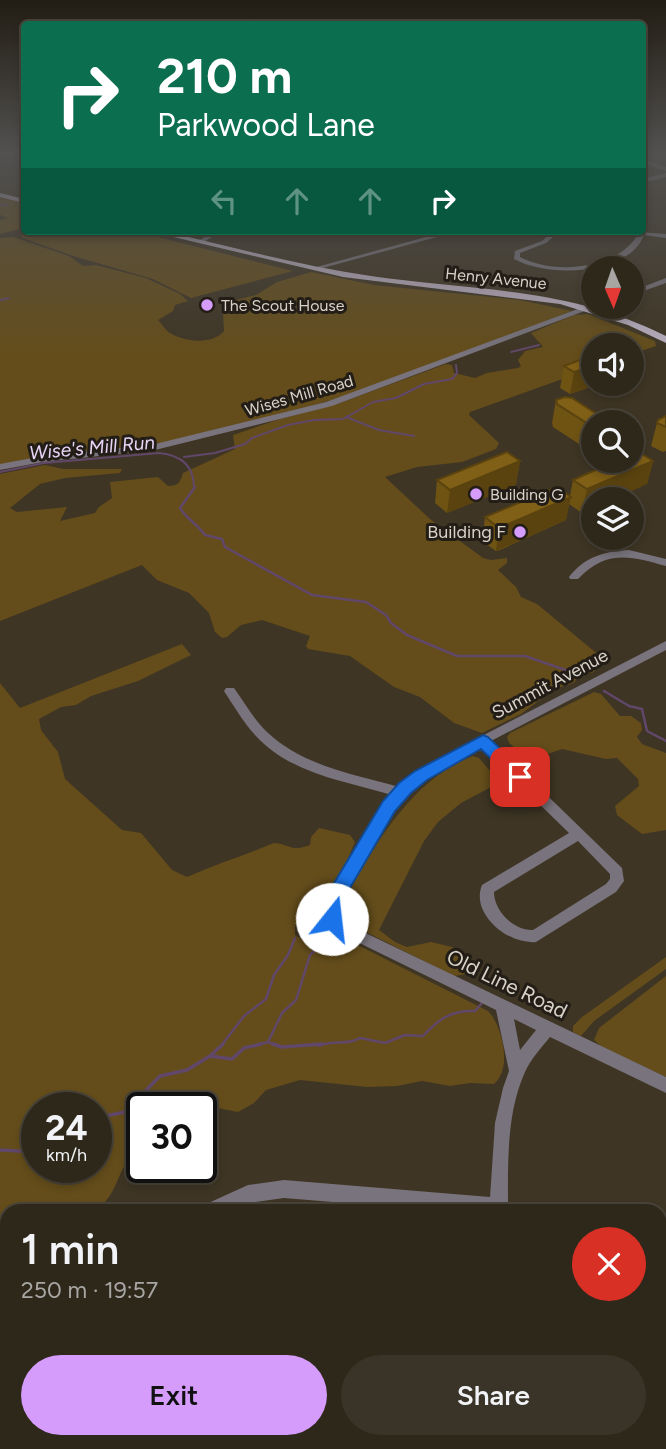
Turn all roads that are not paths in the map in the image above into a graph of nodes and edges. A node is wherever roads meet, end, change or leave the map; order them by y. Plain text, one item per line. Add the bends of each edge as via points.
1 (646, 234) edge
2 (172, 235) edge
3 (182, 235) edge
4 (212, 235) edge
5 (441, 235) edge
6 (553, 235) edge
7 (641, 235) edge
8 (666, 236) edge
9 (202, 241) junction
10 (317, 268) junction
11 (664, 282) edge
12 (644, 289) edge
13 (581, 305) edge
14 (581, 311) edge
15 (621, 319) edge
16 (666, 340) edge
17 (0, 467) edge
18 (666, 563) edge
19 (574, 577) dead end
20 (666, 645) edge
21 (230, 691) dead end
22 (483, 741) junction
23 (400, 793) junction
24 (578, 834) junction
25 (332, 919) joint
26 (503, 1006) junction
27 (548, 1027) junction
28 (517, 1071) junction
29 (666, 1085) edge
30 (226, 1204) edge
31 (445, 1204) edge
32 (499, 1204) edge

1 - 8 street
2 - 9 main road, Henry Avenue
3 - 9 main road, Henry Avenue
4 - 9 street
5 - 10 street
6 - 7 street via 519,251 519,261 583,268 629,251
9 - 10 main road, Henry Avenue
10 - 13 main road, Henry Avenue
11 - 12 street
14 - 17 street, Wises Mill Road via 329,404 162,445
15 - 16 main road, Henry Avenue
18 - 19 street via 641,555 614,554 588,564
20 - 22 street, Summit Avenue
21 - 23 street via 258,730 286,754 310,766
22 - 23 street, Summit Avenue via 434,767
22 - 24 street
23 - 25 street, Summit Avenue via 336,895
24 - 24 street via 488,889 487,904 516,934 536,936 617,881 615,869
25 - 26 street, Old Line Road
26 - 27 street, Old Line Road
26 - 28 street
27 - 28 street
27 - 29 street, Old Line Road
28 - 32 street via 501,1141
30 - 31 street via 248,1194 284,1189

